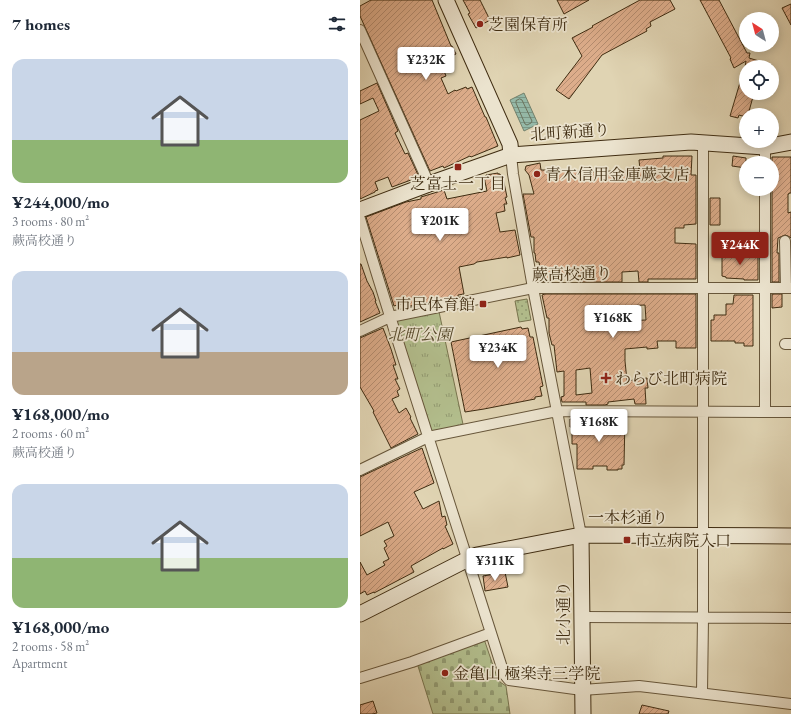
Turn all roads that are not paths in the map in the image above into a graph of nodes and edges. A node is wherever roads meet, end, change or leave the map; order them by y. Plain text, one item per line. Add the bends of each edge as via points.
1 (446, 0) edge
2 (360, 30) edge
3 (791, 142) edge
4 (703, 143) junction
5 (779, 144) edge
6 (739, 145) edge
7 (511, 155) junction
8 (429, 184) junction
9 (766, 196) edge
10 (360, 210) edge
11 (360, 219) edge
12 (785, 241) dead end
13 (533, 288) junction
14 (704, 288) junction
15 (766, 288) junction
16 (789, 288) edge
17 (390, 317) junction
18 (360, 331) edge
19 (557, 411) junction
20 (704, 411) junction
21 (765, 412) junction
22 (791, 412) edge
23 (428, 437) junction
24 (360, 470) edge
25 (581, 535) junction
26 (703, 536) junction
27 (791, 536) edge
28 (468, 558) junction
29 (360, 614) edge
30 (581, 617) junction
31 (703, 618) junction
32 (791, 618) edge
33 (491, 633) junction
34 (360, 678) edge
35 (582, 690) junction
36 (702, 693) junction
37 (791, 704) edge
38 (583, 714) edge

1 - 7 street via 510,144
2 - 8 street
3 - 5 street, 北町新通り
4 - 6 street, 北町新通り
4 - 7 street, 北町新通り
4 - 14 street
7 - 8 street, 北町新通り
7 - 13 street
8 - 10 street, 北町新通り
9 - 15 street
11 - 17 street
12 - 16 street
13 - 14 street, 蕨高校通り
13 - 17 street, 蕨高校通り
13 - 19 street
14 - 15 street, 蕨高校通り
14 - 20 street
15 - 16 street, 蕨高校通り
15 - 21 street
17 - 18 street, 蕨高校通り
17 - 23 street
19 - 20 street
19 - 23 street
19 - 25 street
20 - 21 street
20 - 26 street
21 - 22 street
23 - 24 street
23 - 28 street
25 - 26 street, 一本杉通り
25 - 28 street, 一本杉通り
25 - 30 street, 北小通り
26 - 27 street, 一本杉通り
26 - 31 street
28 - 29 street, 一本杉通り
28 - 33 street
30 - 31 street
30 - 35 street, 北小通り
31 - 32 street
31 - 36 street
33 - 34 street
33 - 35 street via 504,674 509,680
35 - 36 street via 639,686
35 - 38 street, 北小通り
36 - 37 street

